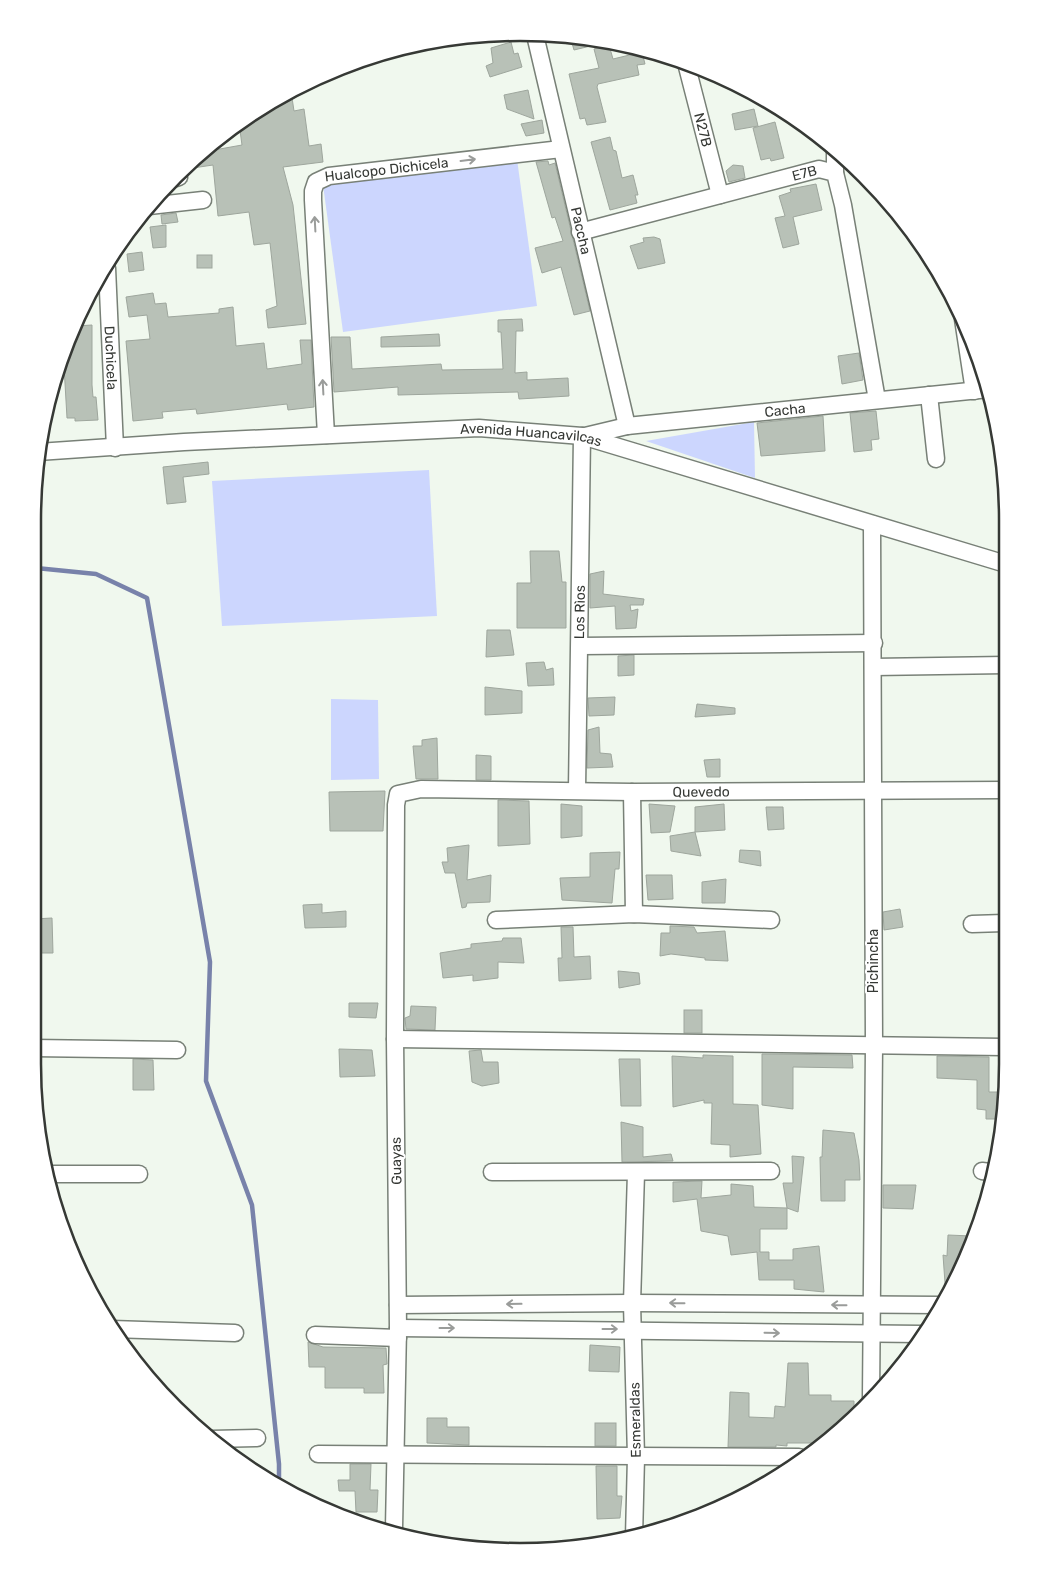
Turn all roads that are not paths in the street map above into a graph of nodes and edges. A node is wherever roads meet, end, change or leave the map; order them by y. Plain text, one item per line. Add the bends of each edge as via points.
1 (536, 42) edge
2 (688, 72) edge
3 (561, 149) junction
4 (835, 159) edge
5 (834, 173) junction
6 (720, 195) junction
7 (203, 200) dead end
8 (159, 205) edge
9 (580, 232) junction
10 (107, 277) edge
11 (980, 390) edge
12 (929, 395) junction
13 (877, 400) junction
14 (627, 426) junction
15 (326, 435) junction
16 (582, 436) junction
17 (115, 448) junction
18 (46, 452) edge
19 (936, 459) dead end
20 (872, 524) junction
21 (999, 562) edge
22 (874, 643) junction
23 (581, 646) junction
24 (999, 665) edge
25 (873, 667) junction
26 (577, 790) junction
27 (999, 790) edge
28 (632, 792) junction
29 (872, 792) junction
30 (398, 794) joint
31 (634, 914) junction
32 (496, 920) dead end
33 (771, 920) dead end
34 (999, 923) edge
35 (972, 924) dead end
36 (395, 1039) junction
37 (874, 1046) junction
38 (999, 1047) edge
39 (41, 1048) edge
40 (176, 1050) dead end
41 (771, 1171) dead end
42 (492, 1172) dead end
43 (636, 1173) junction
44 (54, 1174) edge
45 (139, 1174) dead end
46 (632, 1303) junction
47 (398, 1305) junction
48 (934, 1305) edge
49 (873, 1306) junction
50 (122, 1329) edge
51 (633, 1329) junction
52 (235, 1333) dead end
53 (398, 1333) junction
54 (915, 1334) edge
55 (315, 1335) dead end
56 (872, 1335) junction
57 (871, 1390) edge
58 (257, 1438) dead end
59 (222, 1439) edge
60 (318, 1454) dead end
61 (394, 1456) junction
62 (636, 1457) junction
63 (793, 1457) edge
64 (394, 1525) edge
65 (634, 1529) edge

1 - 3 street, Paccha
2 - 6 street, N27B
3 - 9 street, Paccha
15 -> 3 street, Hualcopo Dichicela via 313,191 316,182 336,176
4 - 5 street
5 - 6 street, E7B via 819,170
5 - 13 street, E7B via 843,205
6 - 9 street, E7B
7 - 8 street
9 - 14 street, Paccha
10 - 17 street, Duchicela
11 - 12 street, Cacha
12 - 13 street, Cacha
12 - 19 street
13 - 14 street, Cacha
14 - 16 street, Cacha
15 - 16 street, Avenida Huancavilcas via 479,428
15 - 17 street, Avenida Huancavilcas
16 - 20 street, Avenida Huancavilcas
16 - 23 street, Los Rìos
17 - 18 street, Avenida Huancavilcas
20 - 21 street, Avenida Huancavilcas
20 - 22 street, Pichincha
22 - 23 street
22 - 25 street, Pichincha
23 - 26 street, Los Rìos
24 - 25 street
25 - 29 street, Pichincha
26 - 28 street, Quevedo
26 - 30 street, Quevedo via 421,789
27 - 29 street, Quevedo
28 - 29 street, Quevedo
28 - 31 street
29 - 37 street, Pichincha
30 - 36 street, Guayas
31 - 32 street
31 - 33 street
34 - 35 street
36 - 37 street
36 - 47 street, Guayas
37 - 38 street
37 - 49 street, Pichincha
39 - 40 street
41 - 43 street
42 - 43 street
43 - 46 street, Esmeraldas
44 - 45 street
46 -> 47 street
49 -> 46 street
46 - 51 street, Esmeraldas
47 - 53 street, Guayas
48 - 49 street
49 - 56 street, Pichincha
50 - 52 street
53 -> 51 street
51 -> 56 street
51 - 62 street, Esmeraldas
53 - 55 street
53 - 61 street, Guayas
54 - 56 street
56 - 57 street, Pichincha
58 - 59 street
60 - 61 street
61 - 62 street
61 - 64 street, Guayas
62 - 63 street
62 - 65 street, Esmeraldas

